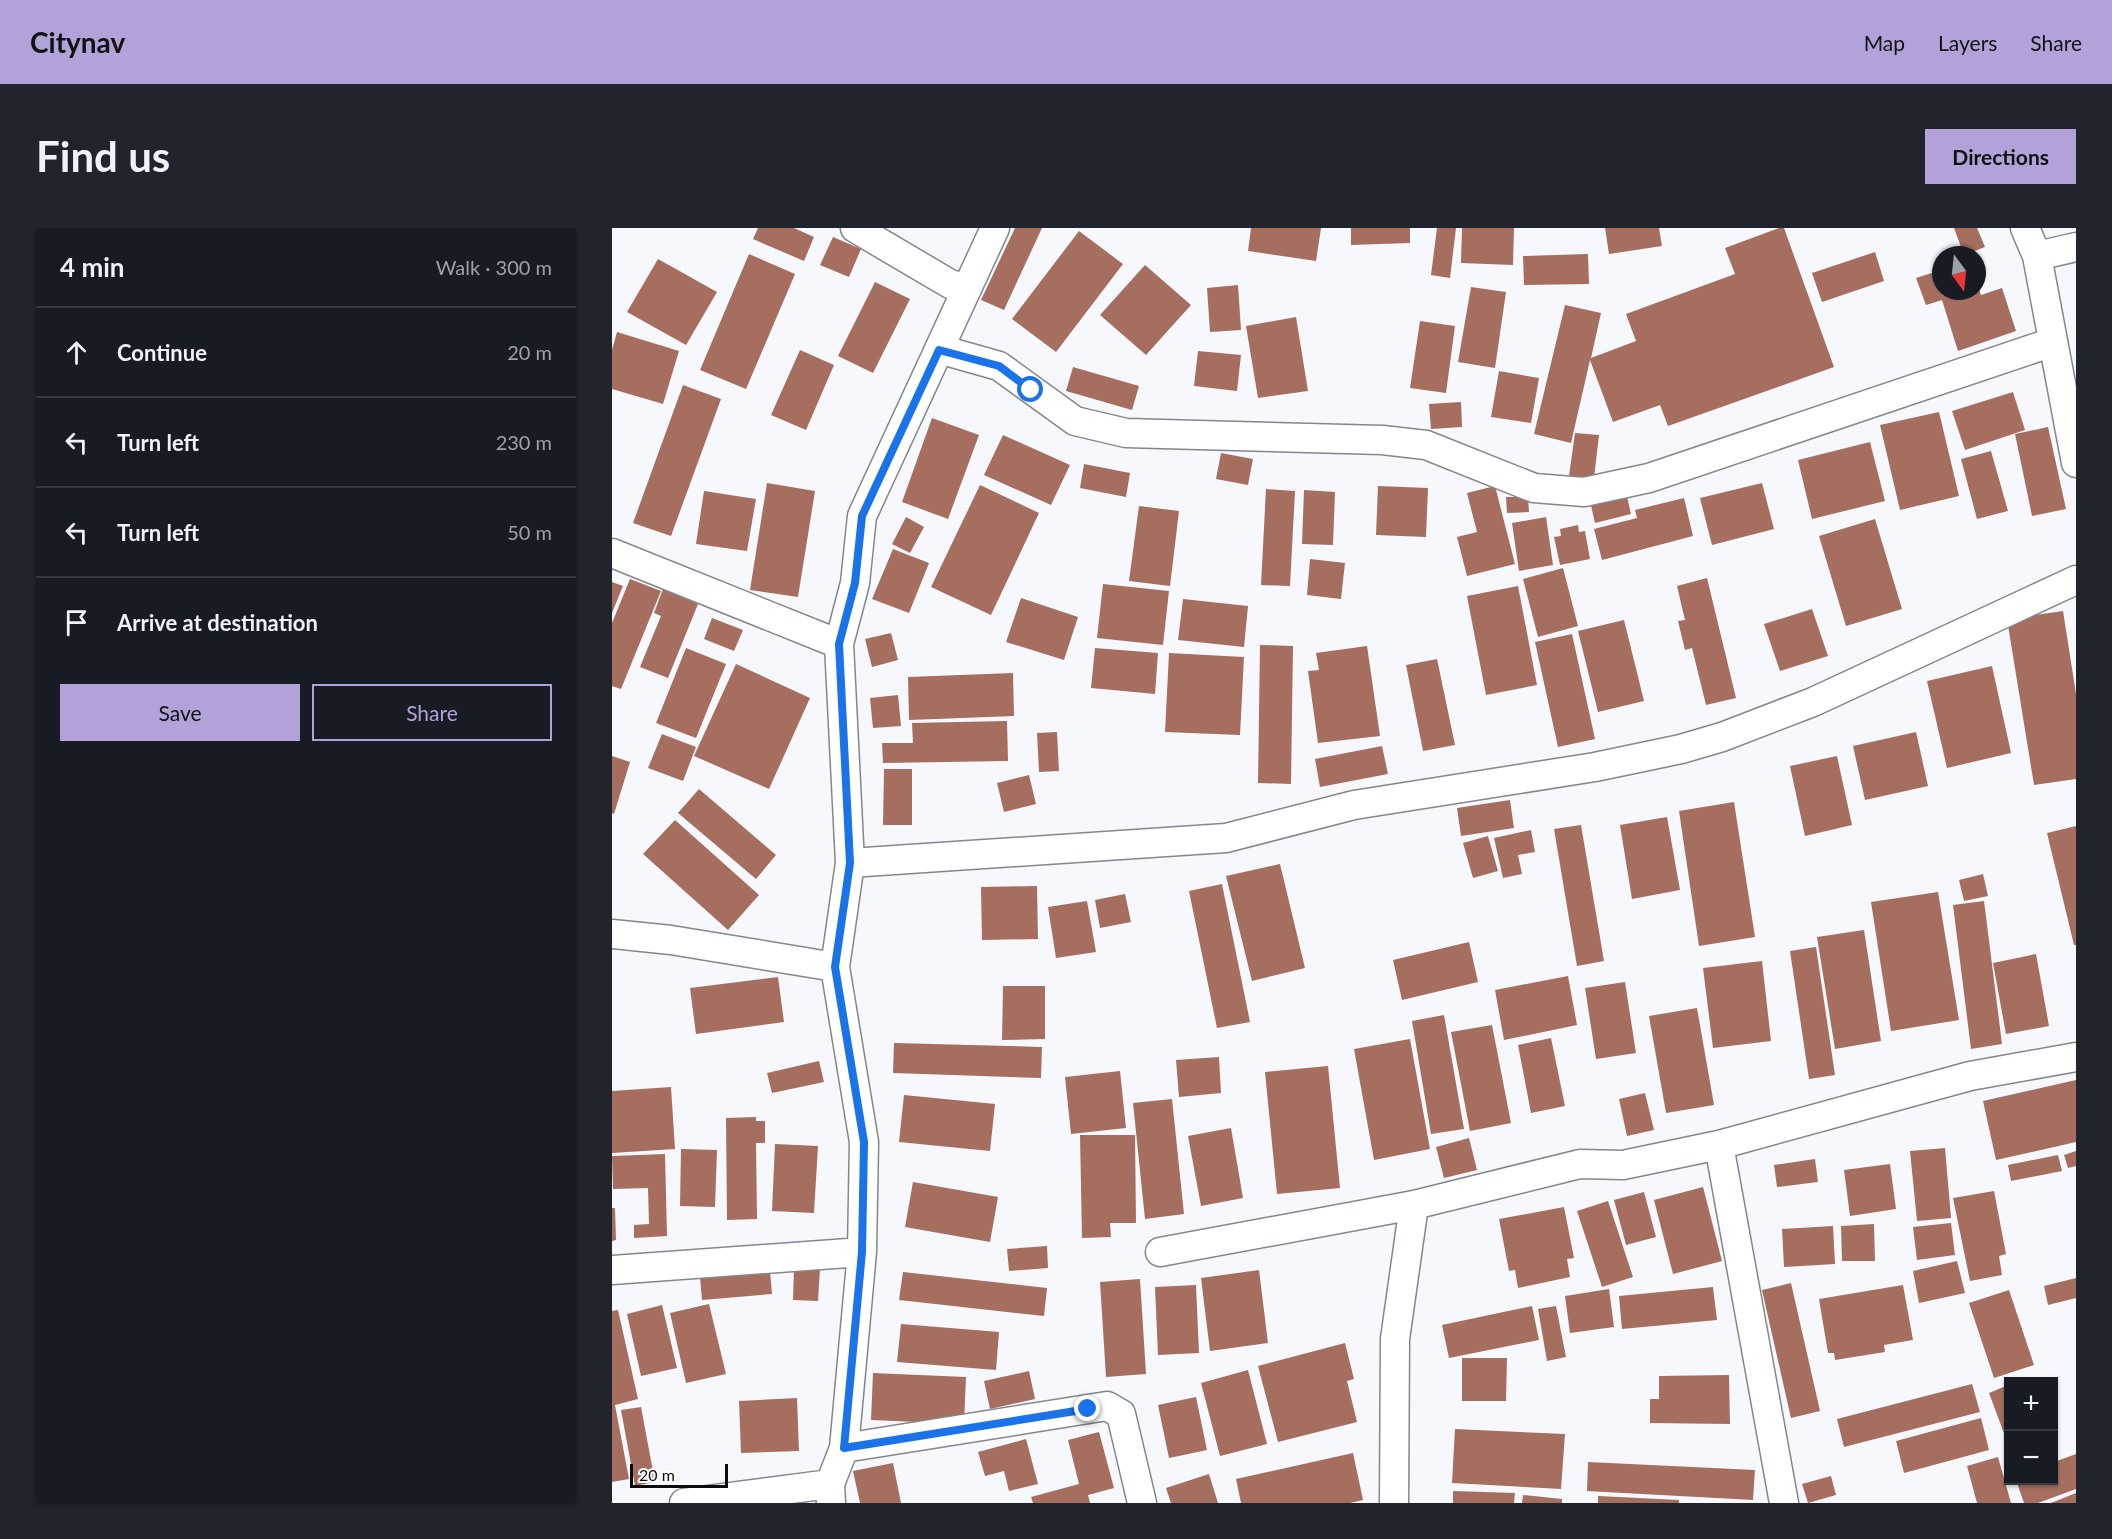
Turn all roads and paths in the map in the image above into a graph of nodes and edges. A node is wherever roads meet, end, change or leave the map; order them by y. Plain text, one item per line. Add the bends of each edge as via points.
1 (855, 228) edge
2 (995, 228) edge
3 (2025, 228) edge
4 (2076, 247) edge
5 (2037, 256) junction
6 (967, 289) junction
7 (2053, 342) junction
8 (939, 350) junction
9 (2076, 463) edge
10 (612, 553) edge
11 (2076, 580) edge
12 (839, 644) junction
13 (850, 863) junction
14 (612, 934) edge
15 (835, 967) junction
16 (2076, 1057) edge
17 (1719, 1145) junction
18 (1414, 1205) junction
19 (862, 1252) junction
20 (1160, 1252) dead end
21 (612, 1270) edge
22 (844, 1448) junction
23 (830, 1494) edge
24 (684, 1503) edge
25 (1142, 1503) edge
26 (1394, 1503) edge
27 (1784, 1503) edge

1 - 6 street via 950,284
2 - 6 street
3 - 5 street
4 - 5 street
5 - 7 street
6 - 8 street
7 - 8 street via 1649,478 1584,492 1534,488 1426,445 1370,439 1126,433 1075,421 999,366
7 - 9 street
8 - 12 street via 862,516 855,583
10 - 12 street
11 - 13 street via 1822,698 1681,749 1354,806 1226,838
12 - 13 street
13 - 15 street
14 - 15 street
15 - 19 street via 864,1142
16 - 17 street via 1970,1076
17 - 18 street via 1623,1165 1580,1164
17 - 27 street
18 - 20 street
18 - 26 street via 1395,1340
19 - 21 street
19 - 22 street
22 - 23 street
22 - 25 street via 1107,1407 1121,1414
23 - 24 street

